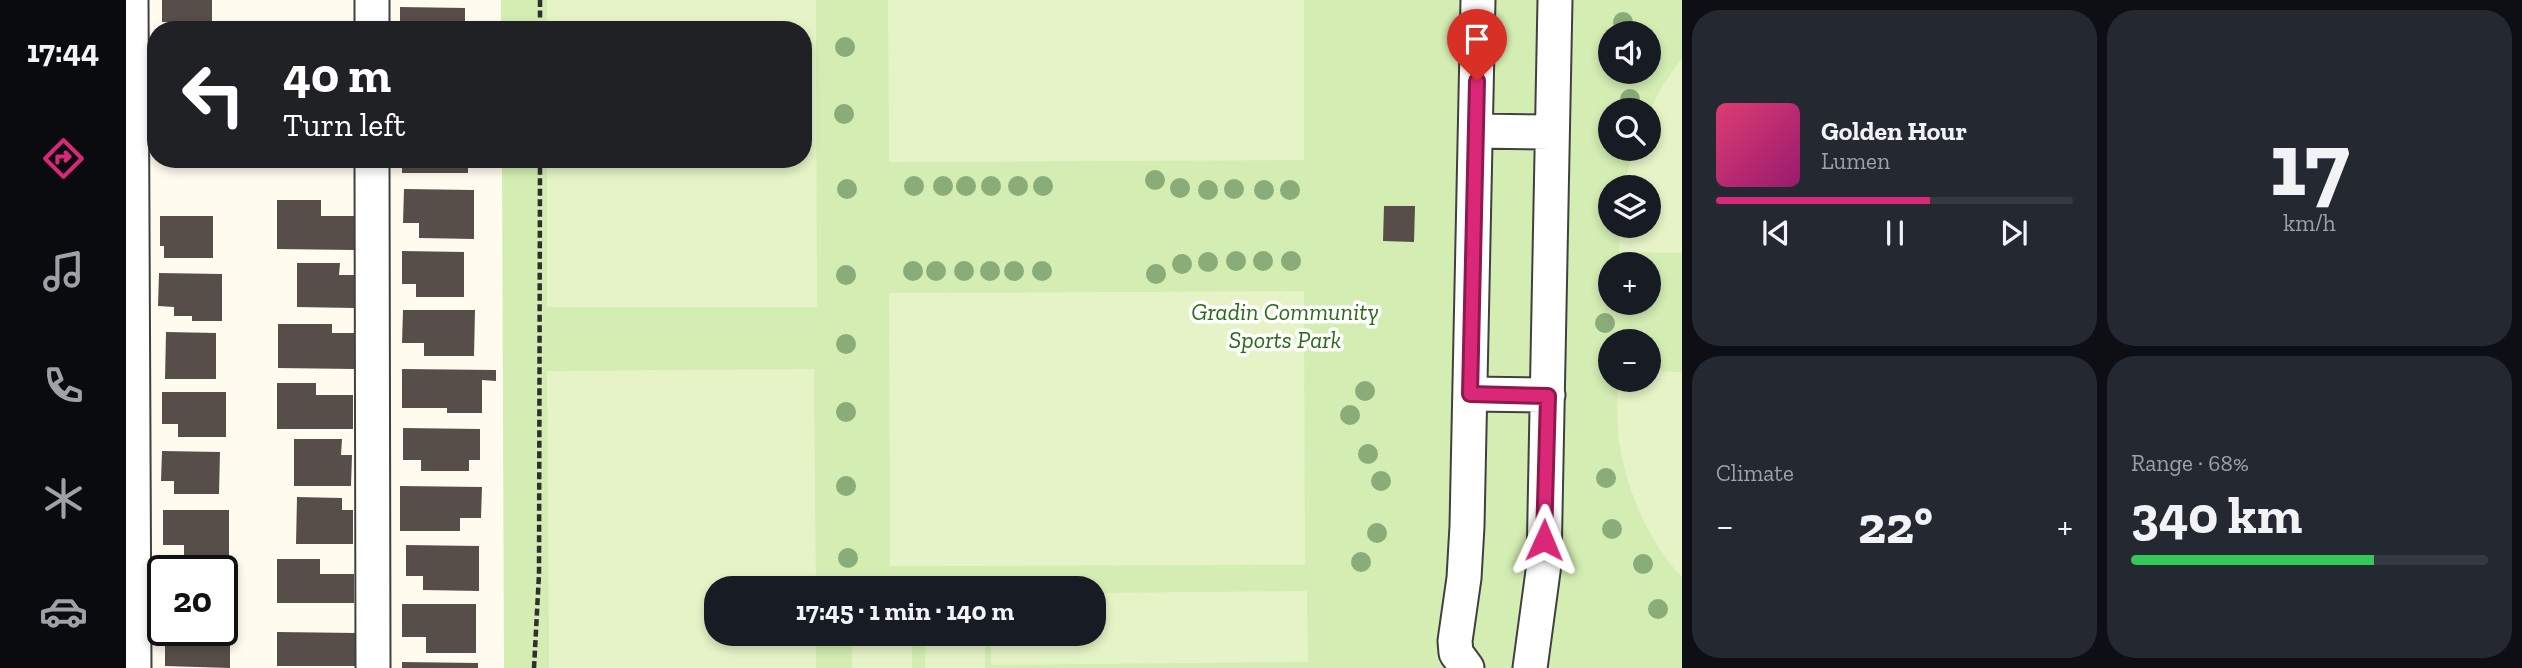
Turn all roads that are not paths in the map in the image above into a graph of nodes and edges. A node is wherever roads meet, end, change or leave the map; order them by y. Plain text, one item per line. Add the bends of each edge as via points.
1 (131, 0) edge
2 (372, 0) edge
3 (1478, 0) edge
4 (1555, 0) edge
5 (372, 21) edge
6 (1476, 131) junction
7 (1552, 132) junction
8 (372, 168) edge
9 (1470, 394) junction
10 (1548, 396) junction
11 (134, 668) edge
12 (373, 668) edge
13 (1466, 668) edge
14 (1530, 668) edge

1 - 11 lane
2 - 5 lane
3 - 6 lane
4 - 7 lane
6 - 7 lane
6 - 9 lane
7 - 10 lane
8 - 12 lane
9 - 10 lane
9 - 13 lane via 1464,578 1455,641 1456,653
10 - 14 lane via 1544,564

